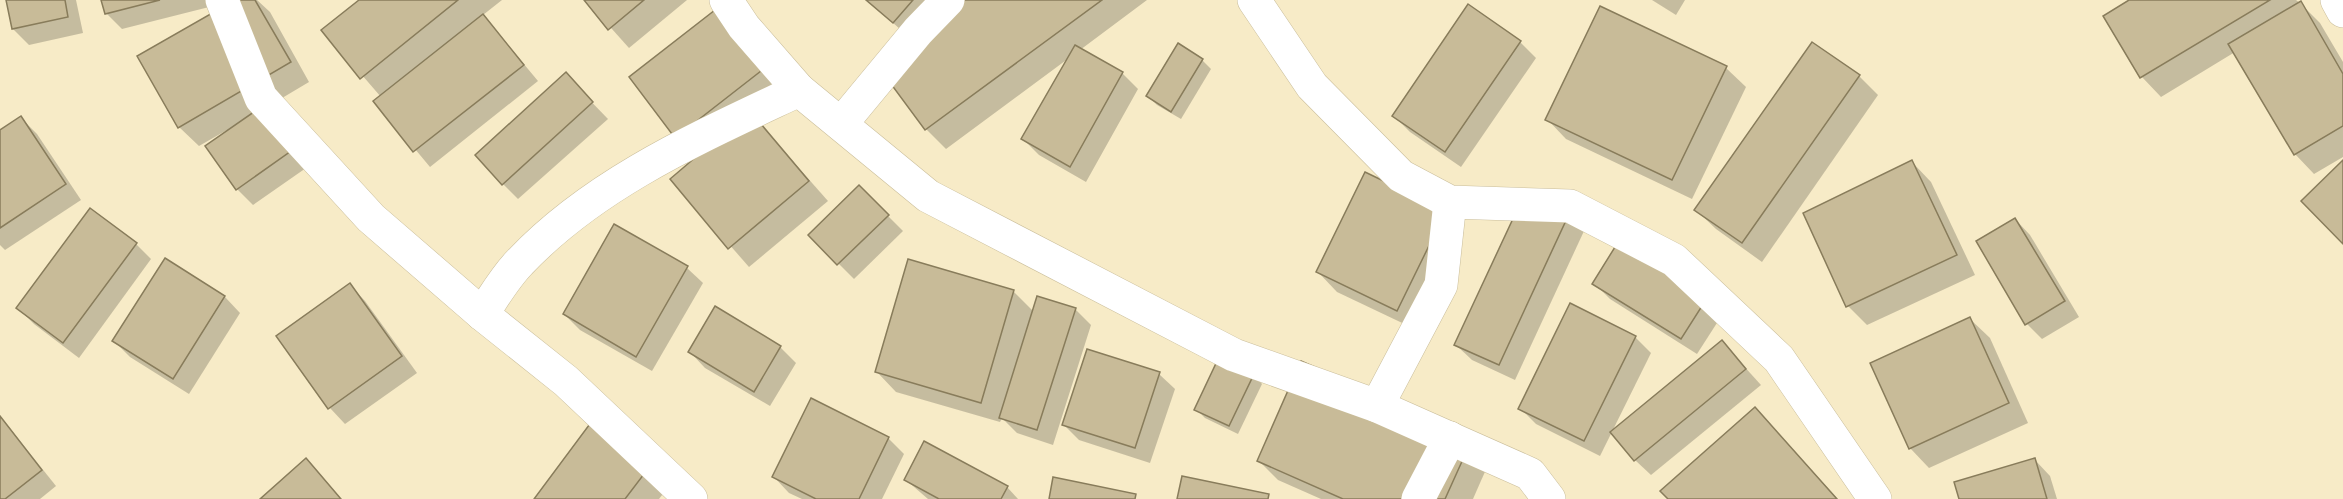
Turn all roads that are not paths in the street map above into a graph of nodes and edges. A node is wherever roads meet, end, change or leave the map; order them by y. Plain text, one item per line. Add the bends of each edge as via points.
1 (222, 0) edge
2 (726, 0) edge
3 (948, 0) edge
4 (1254, 0) edge
5 (2337, 0) edge
6 (2343, 11) edge
7 (799, 90) junction
8 (841, 124) junction
9 (1450, 202) junction
10 (482, 314) junction
11 (1377, 406) junction
12 (1450, 438) junction
13 (691, 499) edge
14 (1418, 499) edge
15 (1549, 499) edge
16 (1875, 499) edge

1 - 10 street via 261,98 371,218
2 - 7 street via 744,27
3 - 8 street
4 - 9 street via 1312,86 1401,176
5 - 6 street
7 - 8 street
7 - 10 street via 670,152 579,208 519,263
8 - 11 street via 928,196 1234,355
9 - 11 street via 1441,285
9 - 16 street via 1570,206 1674,260 1779,359
10 - 13 street via 566,381
11 - 12 street
12 - 14 street
12 - 15 street via 1530,474

